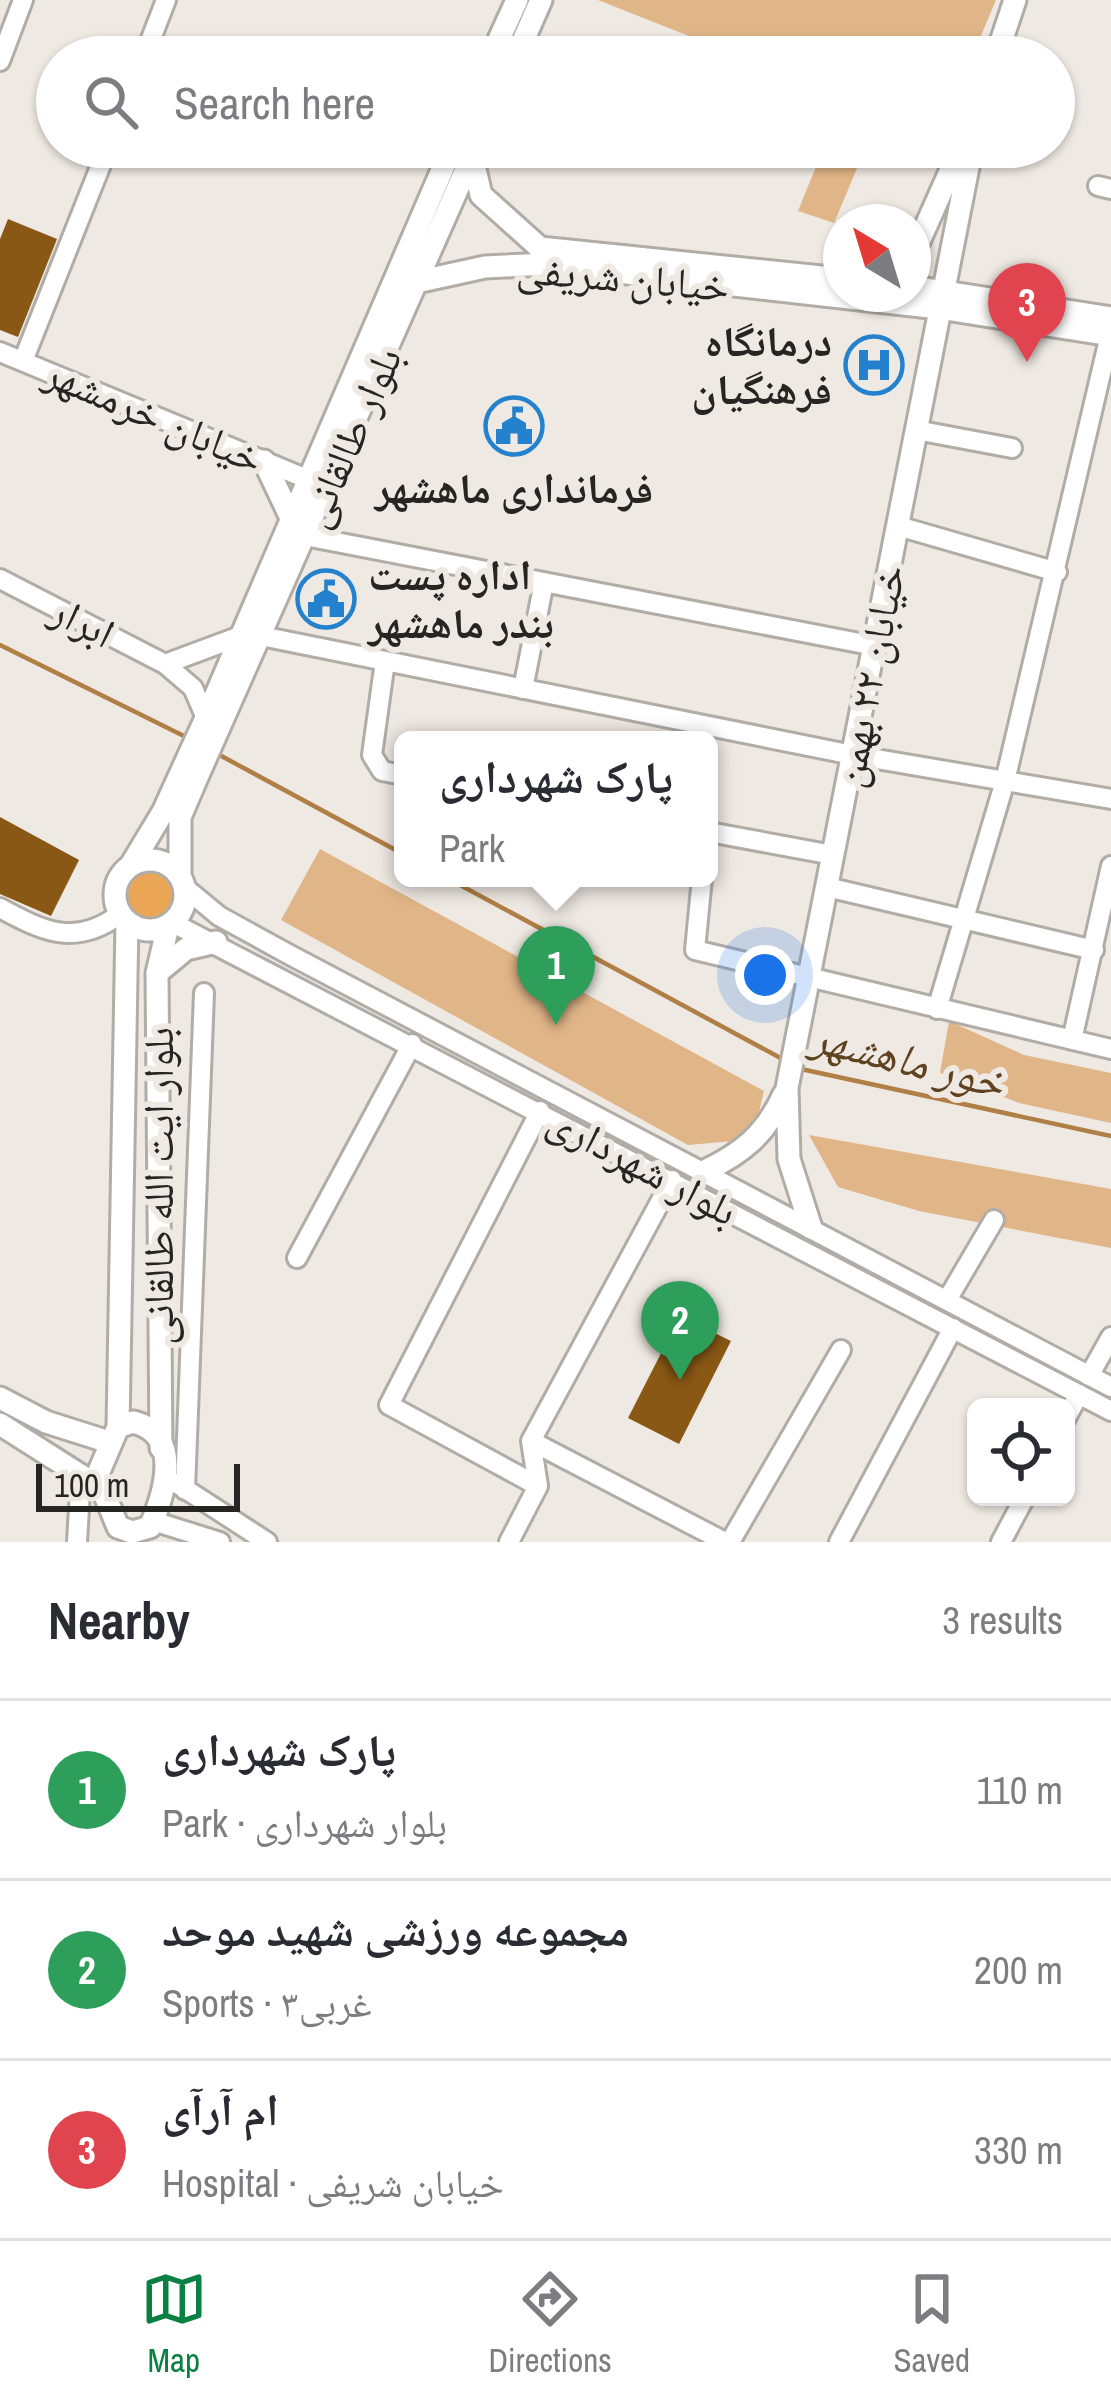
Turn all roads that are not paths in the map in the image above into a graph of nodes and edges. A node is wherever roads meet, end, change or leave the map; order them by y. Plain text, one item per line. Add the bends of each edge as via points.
1 (23, 0) edge
2 (166, 0) edge
3 (541, 0) edge
4 (1016, 0) edge
5 (513, 1) edge
6 (152, 36) edge
7 (499, 36) edge
8 (525, 36) edge
9 (1003, 36) edge
10 (0, 61) edge
11 (100, 168) edge
12 (457, 168) edge
13 (460, 168) edge
14 (472, 168) edge
15 (952, 168) edge
16 (968, 168) edge
17 (931, 214) edge
18 (662, 269) junction
19 (823, 278) edge
20 (421, 281) junction
21 (823, 290) edge
22 (931, 294) edge
23 (931, 299) edge
24 (943, 299) junction
25 (1111, 318) edge
26 (1110, 335) edge
27 (0, 352) edge
28 (23, 361) junction
29 (916, 430) junction
30 (1012, 448) dead end
31 (265, 461) junction
32 (308, 479) junction
33 (898, 526) junction
34 (298, 527) junction
35 (1057, 572) junction
36 (0, 579) edge
37 (544, 582) junction
38 (252, 636) junction
39 (875, 646) junction
40 (385, 661) junction
41 (165, 664) junction
42 (523, 689) junction
43 (210, 721) junction
44 (853, 755) junction
45 (191, 771) junction
46 (394, 773) edge
47 (1005, 781) junction
48 (1111, 799) edge
49 (718, 834) edge
50 (833, 855) junction
51 (131, 865) junction
52 (1111, 866) edge
53 (182, 882) junction
54 (701, 887) edge
55 (827, 887) junction
56 (0, 908) edge
57 (123, 918) junction
58 (968, 920) junction
59 (170, 924) junction
60 (216, 942) junction
61 (1094, 950) junction
62 (290, 956) junction
63 (157, 974) junction
64 (280, 975) junction
65 (808, 980) junction
66 (204, 993) dead end
67 (937, 1009) junction
68 (1072, 1040) junction
69 (412, 1044) junction
70 (1111, 1049) edge
71 (787, 1088) junction
72 (540, 1112) junction
73 (703, 1172) junction
74 (672, 1180) junction
75 (994, 1220) dead end
76 (811, 1228) junction
77 (297, 1258) dead end
78 (947, 1300) junction
79 (953, 1328) junction
80 (1111, 1336) edge
81 (841, 1350) dead end
82 (1089, 1376) junction
83 (1111, 1387) edge
84 (1079, 1394) junction
85 (0, 1398) edge
86 (1075, 1401) edge
87 (1111, 1411) edge
88 (0, 1424) edge
89 (66, 1428) junction
90 (113, 1434) junction
91 (190, 1439) junction
92 (160, 1440) junction
93 (531, 1442) junction
94 (61, 1460) junction
95 (90, 1480) junction
96 (177, 1484) junction
97 (538, 1486) junction
98 (212, 1506) junction
99 (1020, 1506) edge
100 (151, 1530) edge
101 (118, 1534) edge
102 (207, 1539) edge
103 (77, 1542) edge
104 (267, 1542) edge
105 (509, 1542) edge
106 (728, 1542) edge
107 (839, 1542) edge
108 (1001, 1542) edge

1 - 10 street
2 - 6 street
3 - 8 main road
4 - 9 main road
5 - 7 main road
11 - 28 street
12 - 32 main road, بلوار طالقانی
13 - 20 main road, بلوار طالقانی
14 - 18 main road, خیابان شریفی via 481,196 540,248
15 - 17 main road
16 - 24 main road, خیابان ۲۲ بهمن
18 - 19 main road, خیابان شریفی
18 - 20 main road, خیابان شریفی via 485,267
18 - 21 main road, خیابان شریفی
20 - 34 main road, بلوار طالقانی
22 - 24 main road, خیابان شریفی
23 - 24 main road, خیابان شریفی
24 - 25 main road, خیابان شریفی
24 - 26 main road, خیابان شریفی
24 - 29 main road, خیابان ۲۲ بهمن
26 - 35 street
27 - 28 street, خیابان خرمشهر
28 - 31 street, خیابان خرمشهر
29 - 30 street
29 - 33 main road, خیابان ۲۲ بهمن
31 - 32 street, خیابان خرمشهر
31 - 34 main road
32 - 34 main road, بلوار طالقانی
33 - 35 street
33 - 39 main road, خیابان ۲۲ بهمن
34 - 37 street
34 - 38 main road, بلوار طالقانی
35 - 47 street
36 - 41 street, ابرار
37 - 39 street
37 - 42 street
38 - 40 street
38 - 41 street
38 - 43 main road, بلوار طالقانی
39 - 44 main road, خیابان ۲۲ بهمن
40 - 42 street
40 - 46 street via 372,755
41 - 43 street via 193,688
42 - 44 street
43 - 45 main road, بلوار طالقانی
44 - 47 street
44 - 50 main road, خیابان ۲۲ بهمن
45 - 51 main road
45 - 53 main road via 180,817
47 - 48 street
47 - 58 street
49 - 50 street
50 - 55 main road, خیابان ۲۲ بهمن
51 - 53 main road via 153,860
51 - 57 main road via 115,893
52 - 61 street
53 - 59 main road via 183,909
53 - 62 street, بلوار شهرداری via 219,916
54 - 65 street via 695,950
55 - 58 street
55 - 65 main road, خیابان ۲۲ بهمن
56 - 57 street via 58,935
57 - 59 main road via 147,931
57 - 90 main road, بلوار ایت الله طالقانی
58 - 61 street
58 - 67 street
59 - 60 street, بلوار شهرداری
59 - 63 main road, بلوار ایت الله طالقانی
60 - 63 main road via 186,949
60 - 64 street, بلوار شهرداری
61 - 68 street
62 - 64 street
62 - 73 street, بلوار شهرداری
63 - 92 main road, بلوار ایت الله طالقانی
64 - 69 street, بلوار شهرداری
65 - 67 street
65 - 71 main road, خیابان ۲۲ بهمن
66 - 91 street
67 - 68 street
68 - 70 street
69 - 72 street, بلوار شهرداری
69 - 77 street
71 - 73 main road via 770,1124 742,1153
71 - 76 main road via 789,1159
72 - 74 street, بلوار شهرداری
72 - 97 street via 389,1405
73 - 76 street, بلوار شهرداری
74 - 79 street, بلوار شهرداری
74 - 93 street
75 - 78 street
76 - 78 street, بلوار شهرداری
78 - 82 street, بلوار شهرداری
79 - 84 street, بلوار شهرداری
79 - 107 street
80 - 82 street
81 - 106 street
82 - 83 street, بلوار شهرداری
84 - 86 street
84 - 87 street, بلوار شهرداری
85 - 89 main road
88 - 94 main road
89 - 90 main road
89 - 94 main road via 73,1450
90 - 92 main road via 144,1424
90 - 95 main road
91 - 92 street
91 - 96 street
92 - 96 main road
93 - 97 street
93 - 106 street
94 - 95 main road
95 - 101 main road
95 - 103 street
96 - 98 street
96 - 100 main road
97 - 105 street
98 - 102 street via 195,1516
98 - 104 street
99 - 108 street
100 - 101 main road
100 - 102 street

